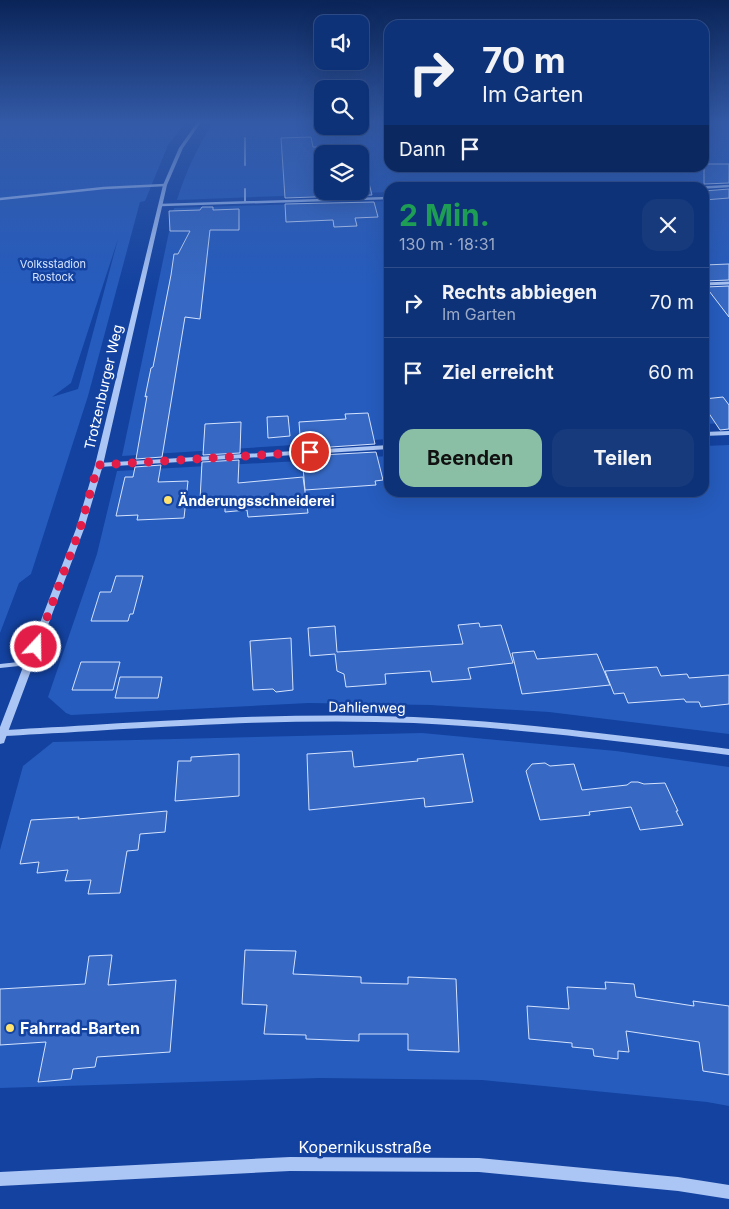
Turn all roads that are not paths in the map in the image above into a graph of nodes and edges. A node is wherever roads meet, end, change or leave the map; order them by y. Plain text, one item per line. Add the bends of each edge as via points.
1 (168, 177) edge
2 (165, 185) junction
3 (729, 186) edge
4 (709, 187) edge
5 (245, 189) dead end
6 (384, 198) edge
7 (0, 200) edge
8 (245, 202) junction
9 (161, 205) junction
10 (729, 283) edge
11 (709, 284) edge
12 (729, 433) edge
13 (709, 434) edge
14 (384, 448) edge
15 (98, 465) junction
16 (30, 662) junction
17 (0, 666) edge
18 (1, 737) edge
19 (729, 752) edge
20 (0, 1179) edge
21 (729, 1192) edge

1 - 2 street, Trotzenburger Weg
2 - 7 street via 104,188
2 - 9 street, Trotzenburger Weg
3 - 4 street
5 - 8 lane
6 - 8 street
8 - 9 street
9 - 15 street, Trotzenburger Weg
10 - 11 street
12 - 13 street
14 - 15 street
15 - 16 street, Trotzenburger Weg via 80,529
16 - 17 lane
16 - 18 street, Trotzenburger Weg
18 - 19 street, Dahlienweg via 293,719 370,719 505,726
20 - 21 street, Kopernikusstraße via 290,1164 479,1164

